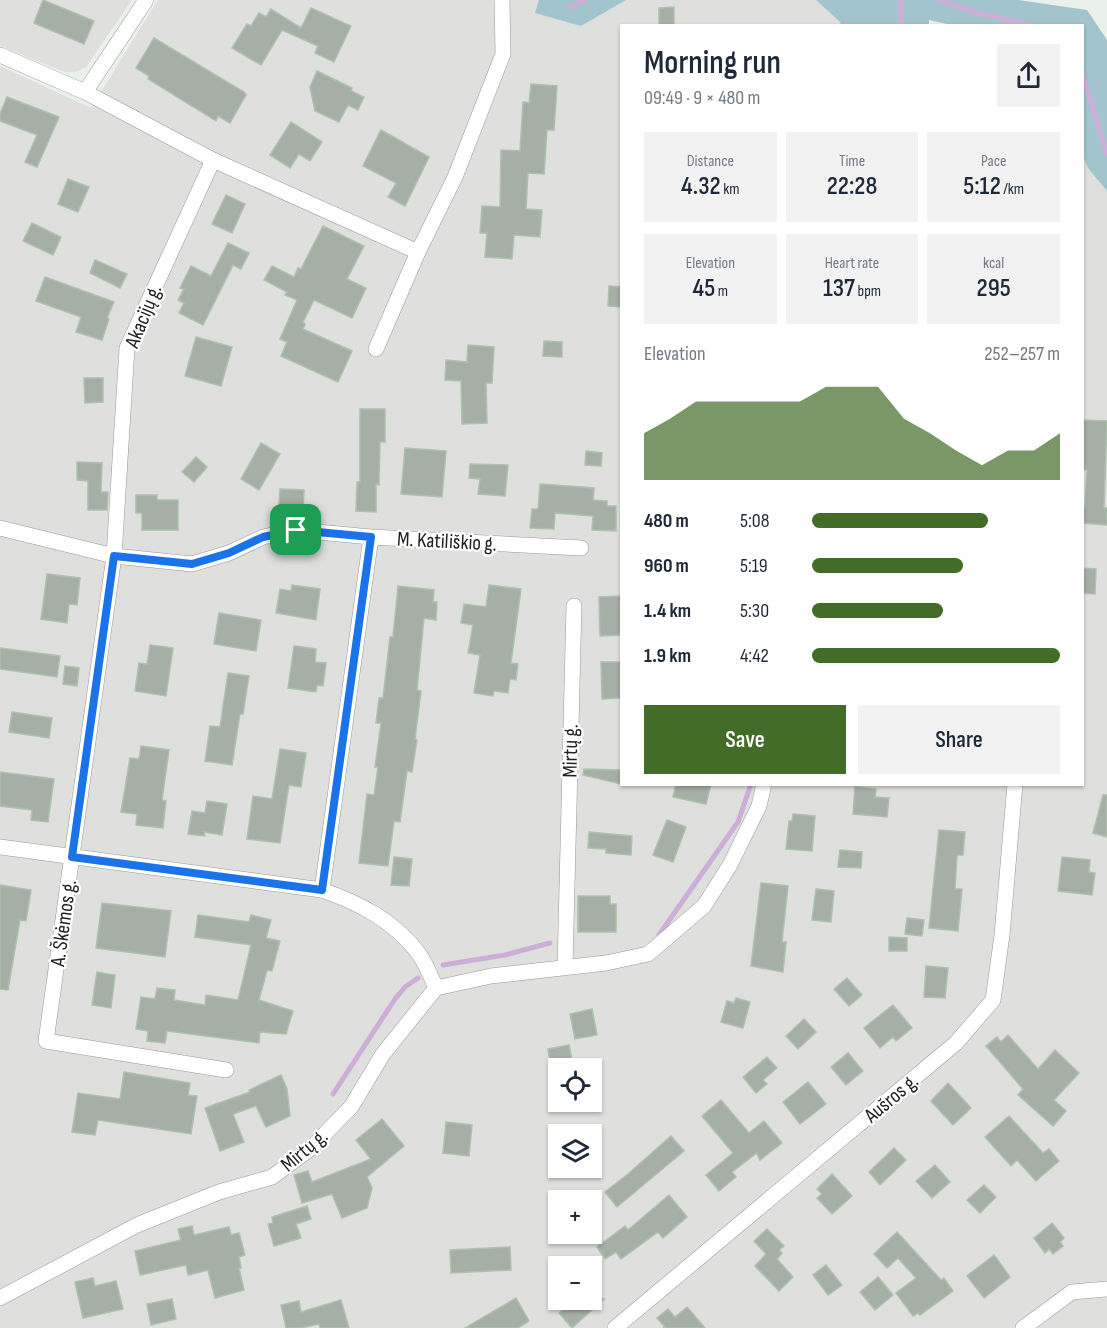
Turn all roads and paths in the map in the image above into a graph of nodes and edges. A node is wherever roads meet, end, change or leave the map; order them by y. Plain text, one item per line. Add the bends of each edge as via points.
1 (146, 0) edge
2 (502, 0) edge
3 (0, 56) edge
4 (85, 92) junction
5 (213, 160) junction
6 (418, 252) junction
7 (376, 349) dead end
8 (0, 528) edge
9 (371, 537) junction
10 (581, 548) dead end
11 (114, 556) junction
12 (574, 606) dead end
13 (764, 786) edge
14 (1015, 786) edge
15 (0, 847) edge
16 (72, 857) junction
17 (322, 890) junction
18 (565, 967) junction
19 (436, 988) junction
20 (226, 1070) dead end
21 (1107, 1289) edge
22 (0, 1298) edge
23 (615, 1328) edge
24 (1023, 1328) edge

1 - 4 street
2 - 6 street via 503,54 455,177
3 - 4 street
4 - 5 street
5 - 6 street
5 - 11 street, Akacijų g. via 128,348
6 - 7 street
8 - 11 street, M. Katiliškio g.
9 - 10 street, M. Katiliškio g.
9 - 11 street, M. Katiliškio g. via 296,530 263,537 192,564
9 - 17 street
11 - 16 street, A. Škėmos g.
12 - 18 street, Mirtų g.
13 - 18 street via 759,806 735,855 704,906 648,954
14 - 23 street, Aušros g. via 993,1000 956,1043
15 - 16 street
16 - 17 street
16 - 20 street, A. Škėmos g. via 46,1041
17 - 19 street via 378,915 410,943
18 - 19 street via 491,976
19 - 22 street, Mirtų g. via 383,1054 351,1107 311,1149 272,1176 219,1192 138,1225
21 - 24 street via 1072,1292

